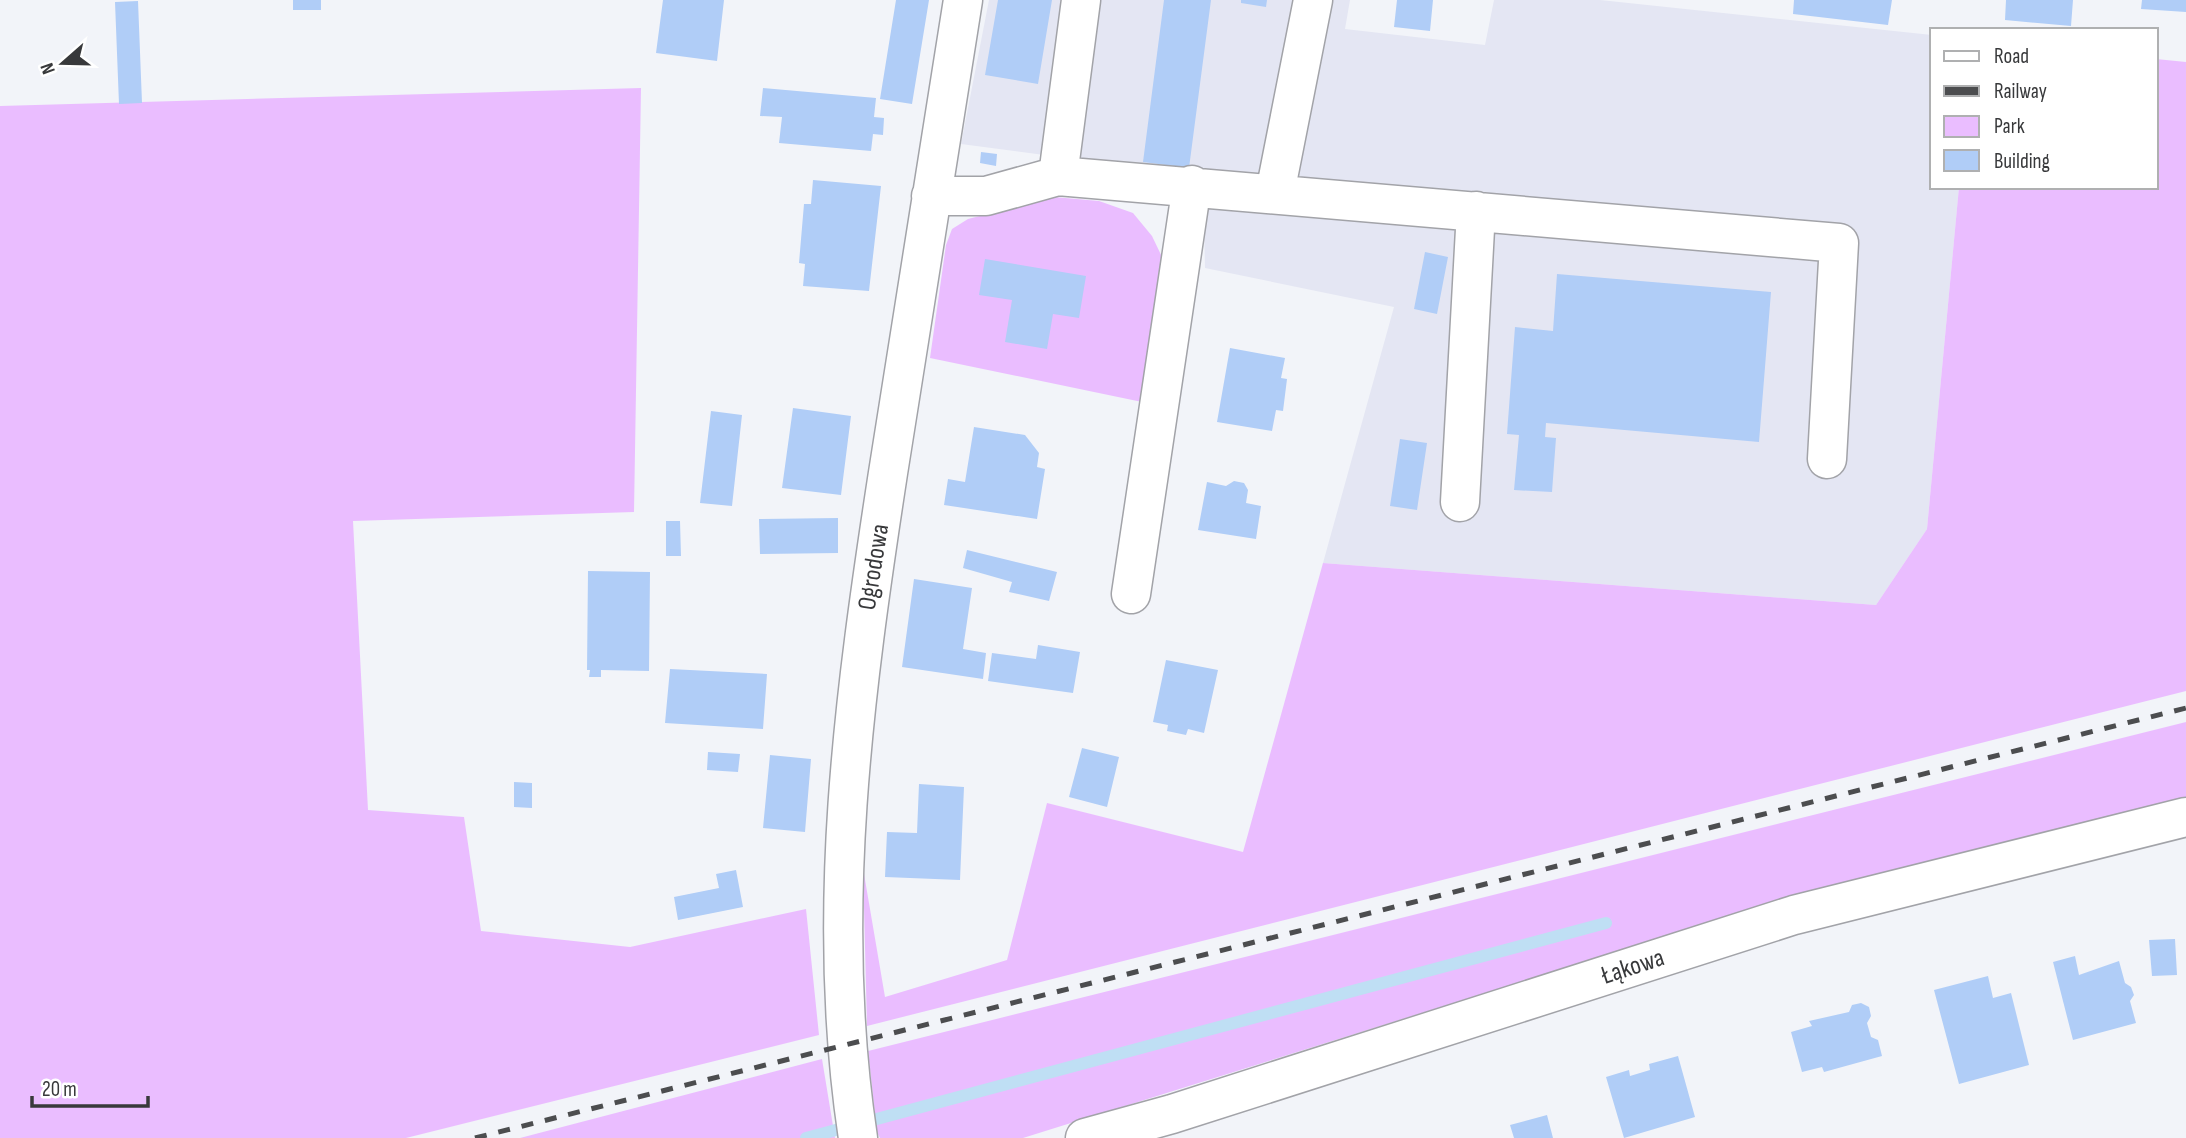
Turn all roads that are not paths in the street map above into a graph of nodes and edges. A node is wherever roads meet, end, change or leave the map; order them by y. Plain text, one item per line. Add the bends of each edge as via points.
1 (963, 0) edge
2 (1081, 0) edge
3 (1313, 0) edge
4 (1058, 176) junction
5 (1192, 186) junction
6 (1275, 193) junction
7 (931, 196) junction
8 (1476, 211) junction
9 (1827, 459) dead end
10 (1460, 502) dead end
11 (1131, 594) dead end
12 (2186, 817) edge
13 (858, 1138) edge
14 (1085, 1138) edge

1 - 7 street, Ogrodowa
2 - 4 street
3 - 6 street
4 - 5 street
4 - 7 street via 986,196
5 - 6 street
5 - 11 street
6 - 8 street
7 - 13 street, Ogrodowa via 864,628 847,782 843,997
8 - 9 street via 1839,243
8 - 10 street
12 - 14 street, Łąkowa via 1794,915

